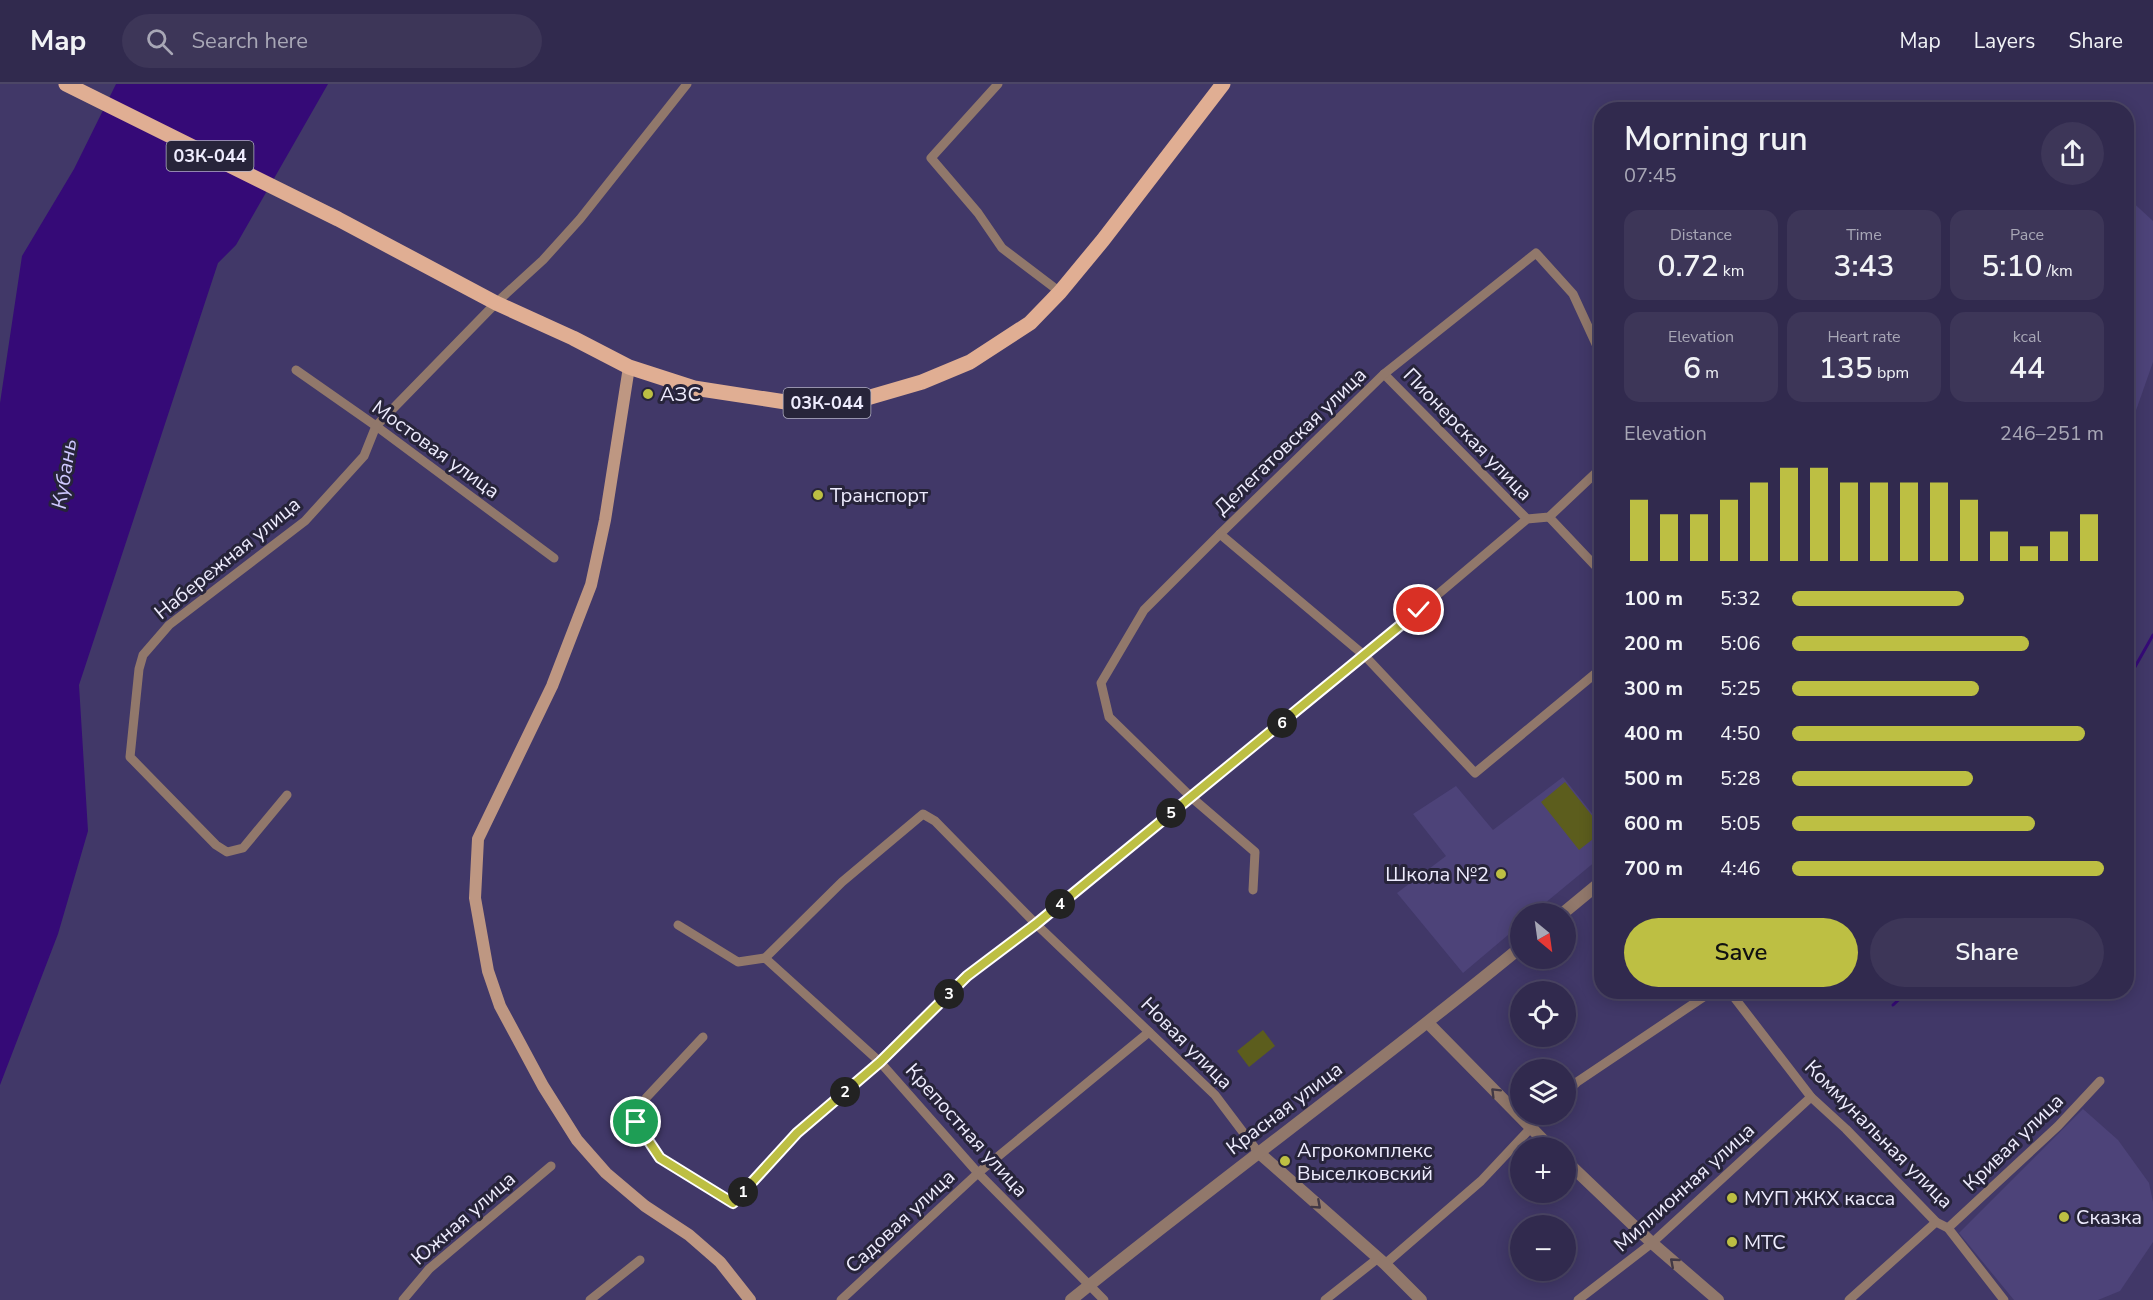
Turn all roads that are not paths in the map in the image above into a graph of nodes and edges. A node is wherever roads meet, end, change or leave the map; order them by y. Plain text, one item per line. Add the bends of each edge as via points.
1 (66, 84) edge
2 (687, 84) edge
3 (998, 84) edge
4 (1222, 84) edge
5 (1060, 292) junction
6 (496, 303) junction
7 (1594, 340) edge
8 (629, 367) junction
9 (296, 370) dead end
10 (1384, 374) junction
11 (376, 426) junction
12 (1594, 475) edge
13 (1549, 517) junction
14 (1527, 519) junction
15 (1220, 534) junction
16 (554, 558) dead end
17 (1594, 565) edge
18 (1365, 656) junction
19 (1594, 675) edge
20 (287, 795) dead end
21 (1191, 796) junction
22 (1594, 888) edge
23 (1253, 890) dead end
24 (1575, 903) edge
25 (1036, 924) junction
26 (678, 925) dead end
27 (1510, 956) edge
28 (765, 958) junction
29 (1701, 999) edge
30 (1735, 999) edge
31 (1428, 1023) junction
32 (1149, 1032) junction
33 (703, 1037) dead end
34 (880, 1062) junction
35 (2100, 1081) dead end
36 (1576, 1083) edge
37 (1811, 1097) junction
38 (1534, 1125) edge
39 (1531, 1128) junction
40 (1540, 1137) edge
41 (1258, 1152) junction
42 (551, 1166) dead end
43 (1576, 1171) edge
44 (978, 1173) junction
45 (1936, 1222) junction
46 (1948, 1228) junction
47 (1652, 1243) junction
48 (640, 1260) dead end
49 (1381, 1261) junction
50 (1089, 1286) junction
51 (403, 1300) edge
52 (590, 1300) edge
53 (750, 1300) edge
54 (841, 1300) edge
55 (1071, 1300) edge
56 (1104, 1300) edge
57 (1325, 1300) edge
58 (1420, 1300) edge
59 (1578, 1300) edge
60 (1718, 1300) edge
61 (1849, 1300) edge
62 (2004, 1300) edge

1 - 6 main road, 03К-044 via 338,219
2 - 6 street, Набережная улица via 580,219
3 - 5 street via 931,158 1002,248
4 - 5 main road, 03К-044
5 - 8 main road, 03К-044 via 1030,324 970,362 922,382 867,398 792,403 694,388
6 - 8 main road, 03К-044
6 - 11 street, Набережная улица
7 - 10 street, Делегатовская улица via 1573,294 1536,253
8 - 53 main road via 591,585 552,686 478,839 475,898 488,971 500,1006 577,1140 606,1173 720,1262
9 - 11 street, Мостовая улица
10 - 14 street, Пионерская улица
10 - 15 street, Делегатовская улица
11 - 16 street, Мостовая улица
11 - 20 street, Набережная улица via 364,456 305,521 170,625 143,656 130,757 216,845 227,852 243,848
12 - 13 street
13 - 14 street
13 - 17 street, Пионерская улица
14 - 18 street
15 - 18 street
15 - 21 street, Делегатовская улица via 1144,610 1101,683 1109,717
18 - 19 street via 1475,773
18 - 21 street
21 - 23 street via 1255,852
21 - 25 street
22 - 24 street
25 - 28 street, Новая улица via 935,821 923,814 842,882
25 - 32 street, Новая улица
25 - 34 street via 967,976
26 - 28 street via 738,962
27 - 31 street, Красная улица
28 - 34 street, Крепостная улица
29 - 36 street
30 - 37 street, Коммунальная улица
39 -> 31 street
31 - 41 street, Красная улица
32 - 41 street, Новая улица via 1215,1095
32 - 44 street, Садовая улица
33 - 34 street via 646,1098 636,1122 660,1158 733,1203 797,1133
34 - 44 street, Крепостная улица
35 - 46 street, Кривая улица via 2058,1126
37 - 45 street, Коммунальная улица
37 - 47 street, Миллионная улица
38 - 39 street
39 - 40 street
39 - 49 street via 1481,1181
41 -> 49 street, Новая улица
41 - 50 street, Красная улица
42 - 51 street, Южная улица via 429,1269
43 - 47 street
44 - 50 street, Крепостная улица
44 - 54 street, Садовая улица
45 - 46 street, Коммунальная улица
45 - 61 street
46 - 62 street, Коммунальная улица
47 - 59 street, Миллионная улица
60 -> 47 street
48 - 52 street
49 - 57 street
49 - 58 street, Новая улица
50 - 55 street, Красная улица
50 - 56 street, Крепостная улица

